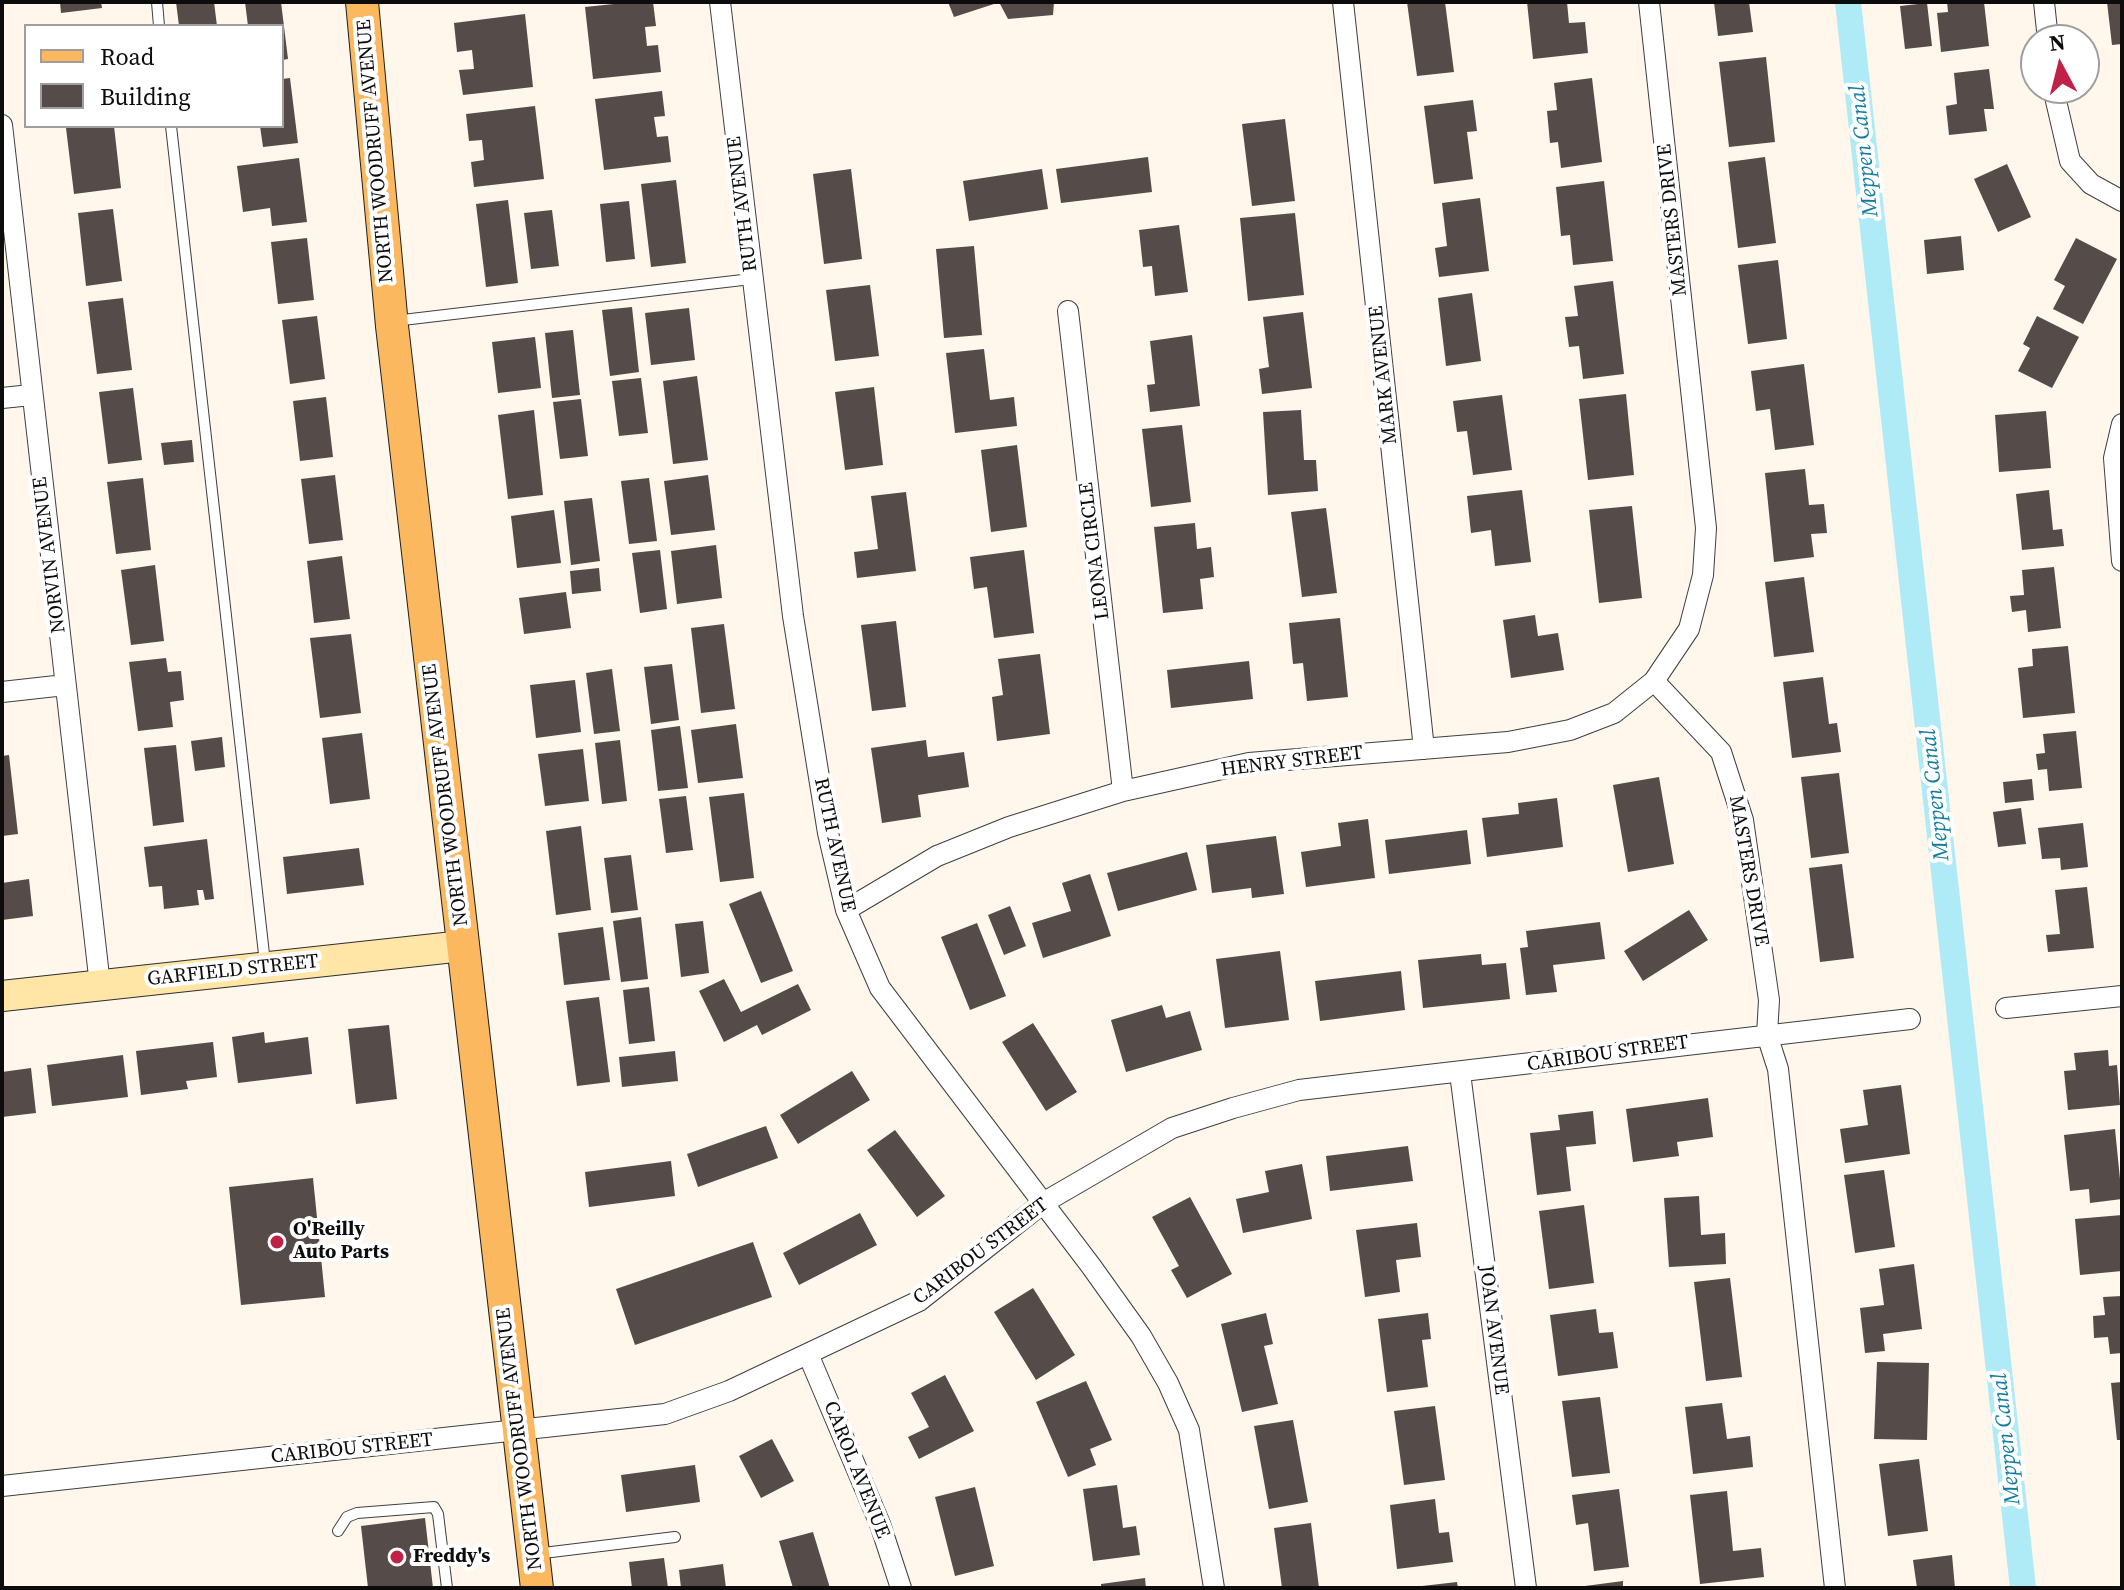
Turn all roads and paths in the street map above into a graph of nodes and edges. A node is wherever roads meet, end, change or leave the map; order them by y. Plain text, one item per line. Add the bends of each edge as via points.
1 (157, 2) edge
2 (362, 2) edge
3 (720, 2) edge
4 (1343, 2) edge
5 (1649, 2) edge
6 (2044, 2) edge
7 (159, 24) edge
8 (2046, 24) edge
9 (2057, 104) edge
10 (2, 125) edge
11 (171, 128) edge
12 (2122, 201) edge
13 (751, 279) junction
14 (1068, 311) dead end
15 (392, 321) junction
16 (31, 395) junction
17 (2, 398) edge
18 (2122, 424) edge
19 (2122, 561) edge
20 (1654, 681) junction
21 (65, 685) junction
22 (2, 692) edge
23 (1424, 749) junction
24 (1123, 791) junction
25 (846, 910) junction
26 (463, 946) junction
27 (265, 967) junction
28 (100, 985) junction
29 (2, 996) edge
30 (2122, 996) edge
31 (2006, 1008) dead end
32 (1910, 1019) dead end
33 (1767, 1035) junction
34 (1460, 1073) junction
35 (1043, 1203) junction
36 (808, 1354) junction
37 (519, 1431) junction
38 (2, 1486) edge
39 (338, 1531) dead end
40 (675, 1537) dead end
41 (533, 1554) junction
42 (447, 1588) edge
43 (537, 1588) edge
44 (901, 1588) edge
45 (1214, 1588) edge
46 (1526, 1588) edge
47 (1835, 1588) edge

1 - 7 lane
2 - 15 main road, NORTH WOODRUFF AVENUE
3 - 13 street, RUTH AVENUE
4 - 23 street, MARK AVENUE
5 - 20 street, MASTERS DRIVE via 1706,528 1703,575 1689,629
6 - 8 street
9 - 12 street via 2070,161 2091,184
10 - 16 street, NORVIN AVENUE
11 - 27 lane
13 - 15 lane
13 - 25 street, RUTH AVENUE via 793,616 828,833
14 - 24 street, LEONA CIRCLE
15 - 26 main road, NORTH WOODRUFF AVENUE
16 - 17 street
16 - 21 street, NORVIN AVENUE
18 - 19 street via 2114,458
20 - 23 street, HENRY STREET via 1614,713 1570,730
20 - 33 street, MASTERS DRIVE via 1721,752 1731,777 1743,820 1767,985
21 - 22 street
21 - 28 street, NORVIN AVENUE
23 - 24 street, HENRY STREET via 1249,763
24 - 25 street, HENRY STREET via 937,856
25 - 35 street, RUTH AVENUE via 880,988
26 - 27 street, GARFIELD STREET
26 - 37 main road, NORTH WOODRUFF AVENUE
27 - 28 street, GARFIELD STREET
28 - 29 street, GARFIELD STREET
30 - 31 street
32 - 33 street, CARIBOU STREET
33 - 34 street, CARIBOU STREET
33 - 47 street, MASTERS DRIVE via 1778,1069
34 - 35 street, CARIBOU STREET via 1299,1090 1233,1108 1172,1128
34 - 46 street, JOAN AVENUE
35 - 36 street, CARIBOU STREET via 919,1301
35 - 45 street, RUTH AVENUE via 1141,1336 1189,1430
36 - 37 street, CARIBOU STREET via 665,1414
36 - 44 street, CAROL AVENUE via 880,1524
37 - 38 street, CARIBOU STREET
37 - 41 main road, NORTH WOODRUFF AVENUE
39 - 42 lane via 357,1513 434,1507
40 - 41 lane
41 - 43 main road, NORTH WOODRUFF AVENUE

